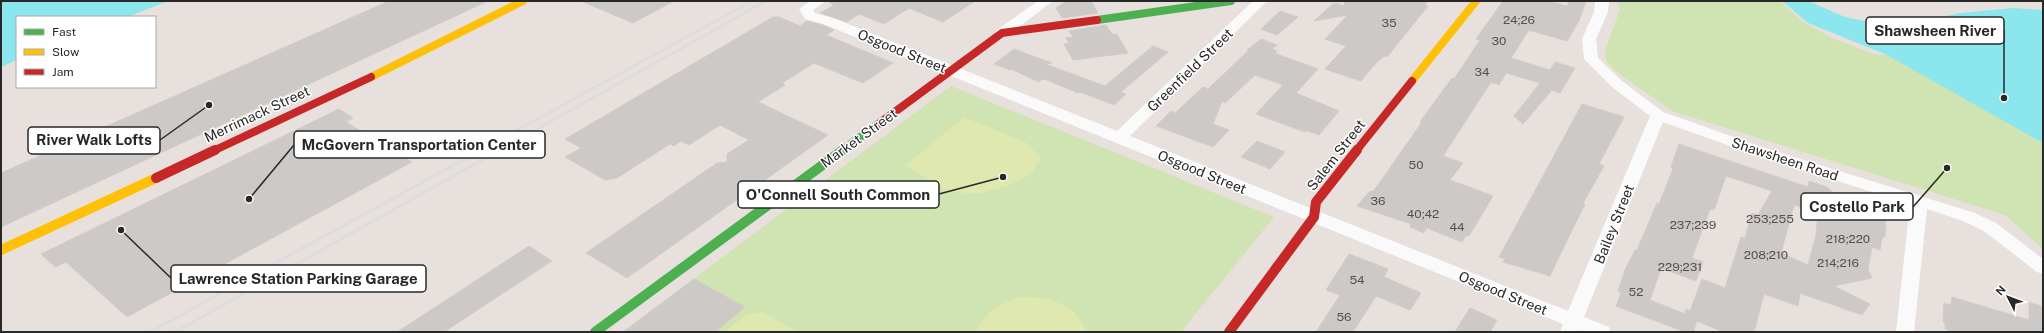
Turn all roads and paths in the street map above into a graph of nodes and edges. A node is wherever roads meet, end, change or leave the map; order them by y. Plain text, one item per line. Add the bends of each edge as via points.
1 (523, 1) edge
2 (1046, 1) edge
3 (1231, 1) edge
4 (1260, 1) edge
5 (1602, 1) edge
6 (1471, 3) edge
7 (813, 5) edge
8 (1002, 33) junction
9 (951, 70) junction
10 (1658, 115) junction
11 (1119, 138) junction
12 (1918, 201) junction
13 (1314, 217) junction
14 (1, 250) edge
15 (2043, 268) edge
16 (1571, 326) edge
17 (595, 332) edge
18 (1229, 332) edge
19 (1602, 332) edge
20 (1905, 332) edge

1 - 14 main road, Merrimack Street via 407,60
2 - 8 street, Market Street
3 - 8 main road
4 - 11 street, Greenfield Street
5 - 10 street, Shawsheen Road via 1601,12 1589,39 1591,59 1617,84
6 - 13 main road, Salem Street via 1316,202
7 - 9 street, Osgood Street via 810,16
8 - 9 main road, Market Street
9 - 11 street, Osgood Street
9 - 17 main road, Market Street
10 - 12 street, Shawsheen Road via 1753,149
10 - 16 street, Bailey Street
11 - 13 street, Osgood Street
12 - 15 street, Shawsheen Road via 1969,217 1990,227
12 - 20 street
13 - 16 street, Osgood Street
13 - 18 main road, Salem Street
16 - 19 street, Osgood Street

